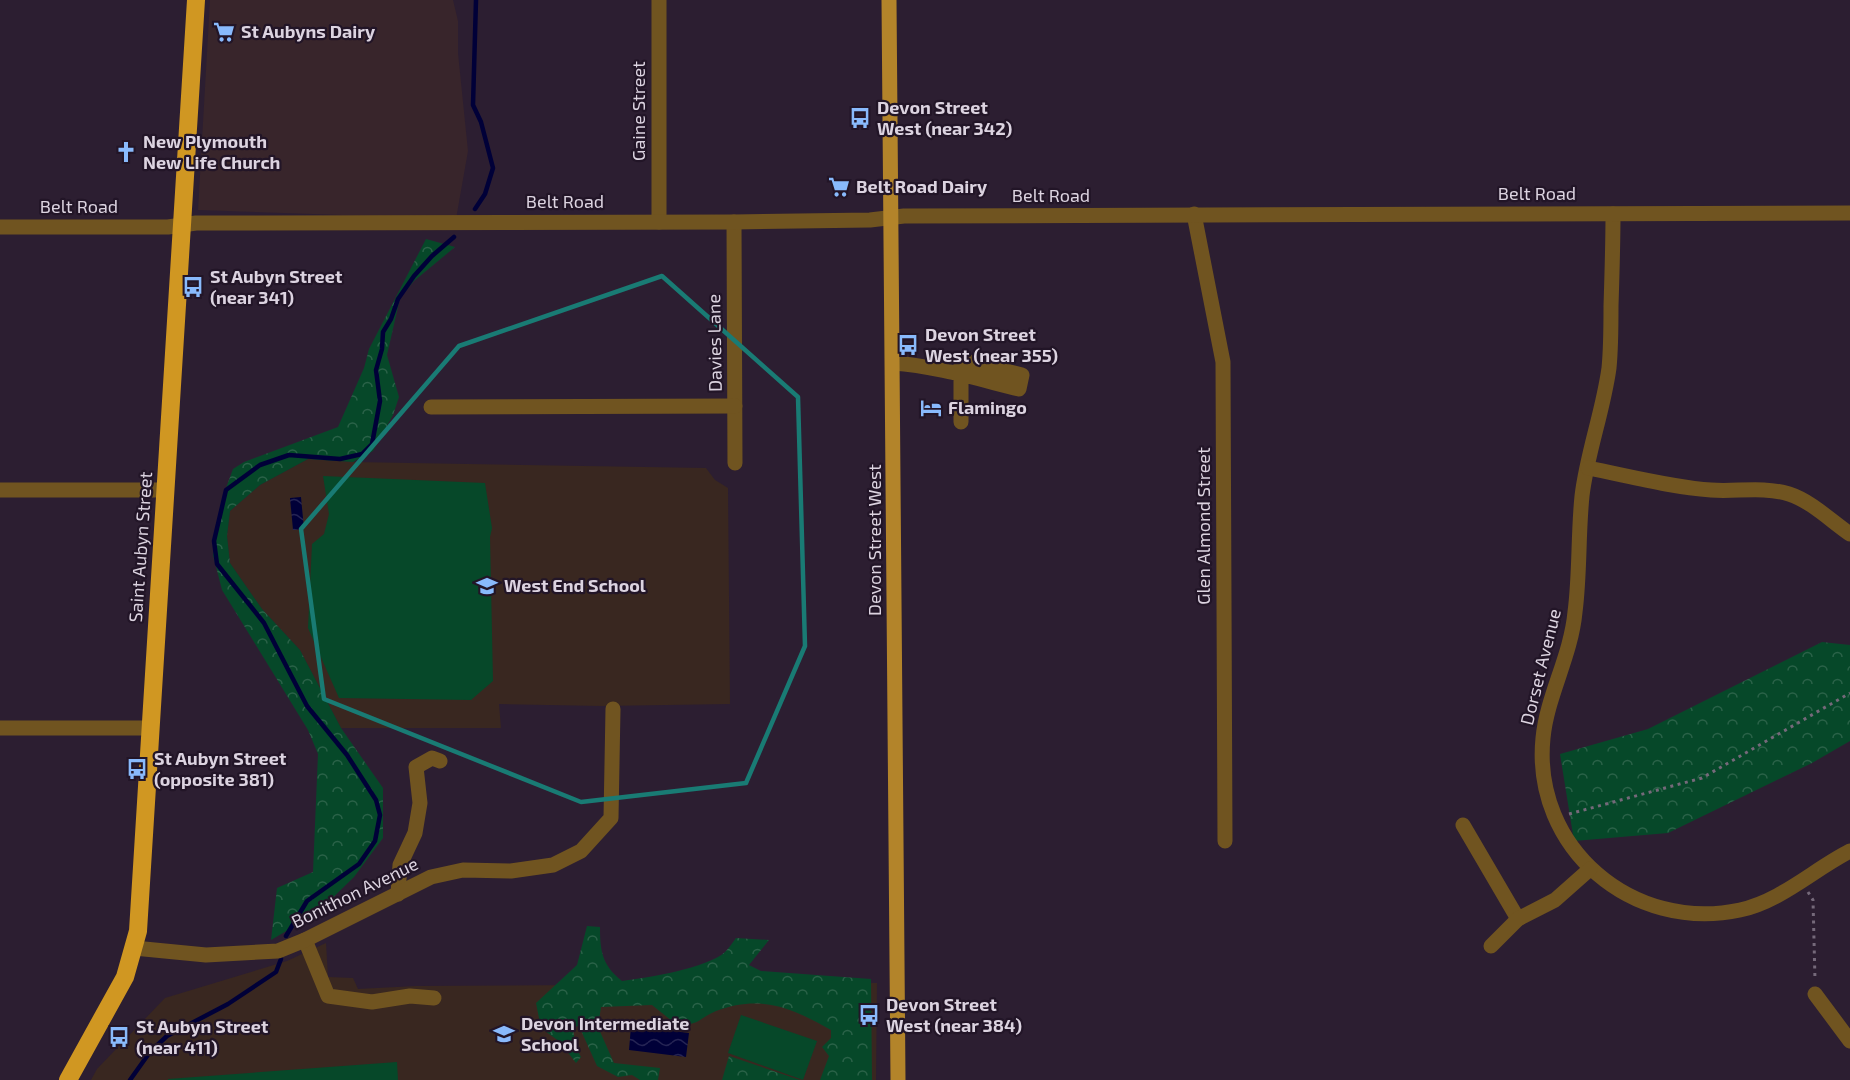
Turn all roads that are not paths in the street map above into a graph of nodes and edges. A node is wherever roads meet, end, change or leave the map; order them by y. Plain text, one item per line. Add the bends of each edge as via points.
1 (196, 0) edge
2 (659, 0) edge
3 (889, 0) edge
4 (1850, 213) edge
5 (1194, 214) junction
6 (1612, 214) junction
7 (892, 218) junction
8 (659, 222) junction
9 (734, 222) junction
10 (182, 225) junction
11 (0, 227) edge
12 (893, 363) junction
13 (735, 406) junction
14 (431, 407) dead end
15 (962, 422) dead end
16 (735, 464) dead end
17 (1588, 468) junction
18 (0, 490) edge
19 (166, 490) junction
20 (1850, 534) edge
21 (613, 709) dead end
22 (0, 728) edge
23 (151, 728) junction
24 (440, 761) dead end
25 (1463, 825) dead end
26 (1225, 841) dead end
27 (1850, 851) edge
28 (1590, 869) junction
29 (398, 894) junction
30 (1518, 919) junction
31 (305, 940) junction
32 (1491, 946) dead end
33 (134, 948) junction
34 (1815, 994) road end
35 (434, 998) dead end
36 (1850, 1041) edge
37 (68, 1080) edge
38 (898, 1080) edge

1 - 10 highway, Saint Aubyn Street
2 - 8 street, Gaine Street
3 - 7 main road, Devon Street West
4 - 6 street, Belt Road
5 - 6 street, Belt Road
5 - 7 street, Belt Road
5 - 26 street, Glen Almond Street via 1223,362
6 - 17 street, Dorset Avenue via 1609,367
7 - 9 street, Belt Road
7 - 12 main road, Devon Street West
8 - 9 street, Belt Road
8 - 10 street, Belt Road
9 - 13 street, Davies Lane
10 - 11 street, Belt Road
10 - 19 highway, Saint Aubyn Street
12 - 15 street via 960,375
12 - 38 main road, Devon Street West
13 - 14 street
13 - 16 street, Davies Lane
17 - 20 street via 1688,488 1767,489 1790,494
17 - 28 street, Dorset Avenue via 1582,494 1573,631 1547,717 1543,760 1547,792 1556,818
18 - 19 street
19 - 23 highway, Saint Aubyn Street
21 - 29 street, Bonithon Avenue via 611,818 581,851 553,865 511,871 463,870 431,877
22 - 23 street
23 - 33 highway, Saint Aubyn Street via 143,871
24 - 29 street via 432,758 416,767 420,803 415,833 400,865
25 - 30 street
27 - 28 street, Dorset Avenue via 1762,903 1718,914 1674,912 1638,900
28 - 30 street via 1555,900
29 - 31 street, Bonithon Avenue
30 - 32 street
31 - 33 street, Bonithon Avenue via 278,951 206,955
31 - 35 street via 328,996 372,1002 410,996
33 - 37 highway, Saint Aubyn Street via 117,993
34 - 36 street

